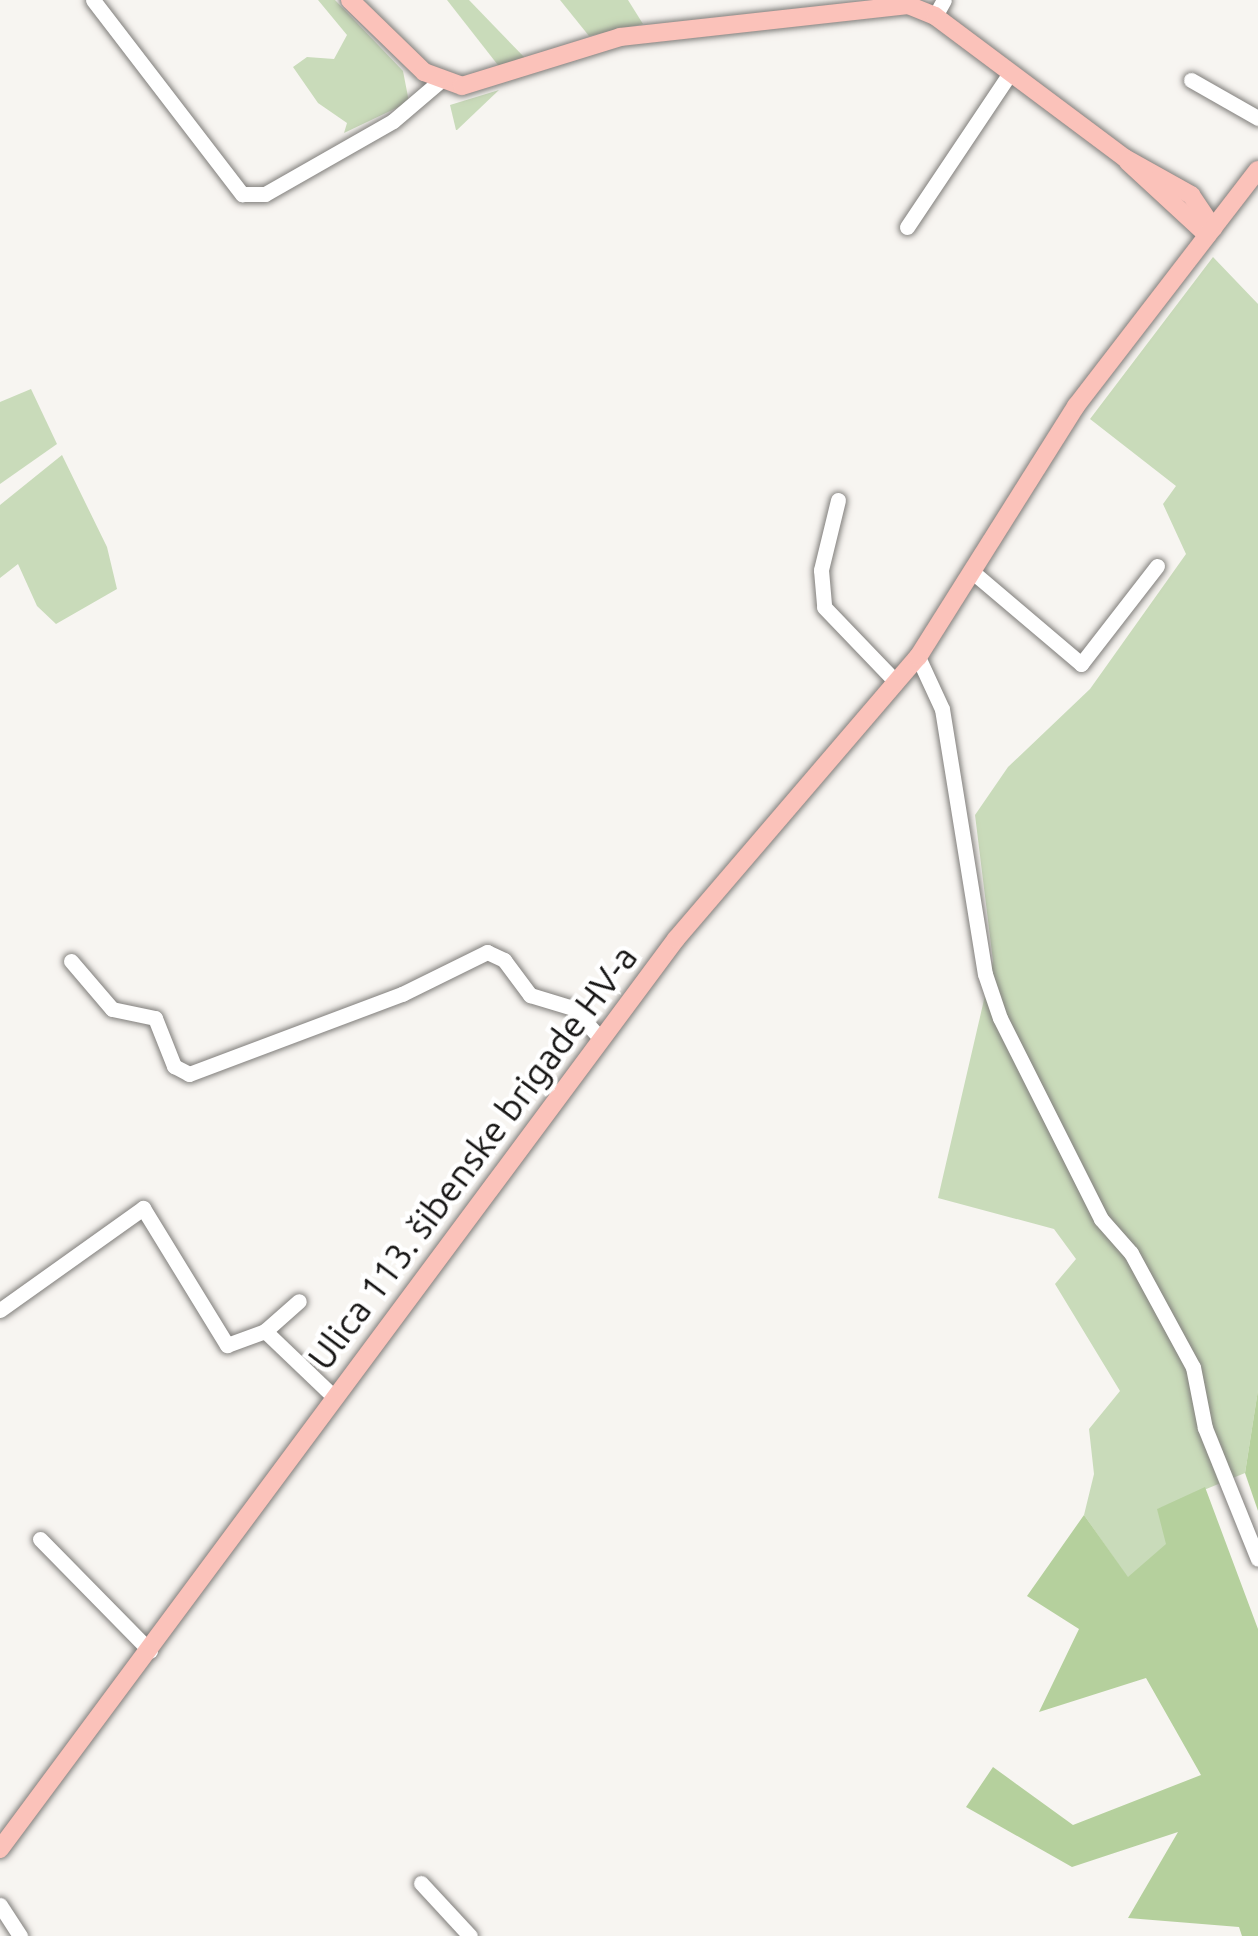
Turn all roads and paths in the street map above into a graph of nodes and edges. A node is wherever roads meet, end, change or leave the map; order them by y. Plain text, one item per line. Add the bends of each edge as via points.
1 (93, 0) edge
2 (350, 0) edge
3 (885, 2) edge
4 (940, 8) edge
5 (778, 9) edge
6 (1010, 73) junction
7 (1191, 80) dead end
8 (440, 81) junction
9 (1258, 118) edge
10 (1125, 158) junction
11 (1256, 173) edge
12 (1191, 195) junction
13 (908, 227) dead end
14 (1210, 232) junction
15 (838, 500) dead end
16 (1156, 566) dead end
17 (975, 574) junction
18 (918, 657) junction
19 (896, 682) junction
20 (71, 961) dead end
21 (601, 1039) junction
22 (299, 1301) dead end
23 (0, 1310) edge
24 (265, 1331) junction
25 (334, 1397) junction
26 (40, 1539) dead end
27 (1258, 1559) edge
28 (150, 1652) junction
29 (0, 1849) edge
30 (421, 1882) dead end
31 (0, 1905) edge
32 (20, 1936) edge
33 (470, 1936) edge

1 - 8 street via 242,194 265,194 392,121
2 - 8 main road
3 - 4 main road
3 - 5 main road
4 - 6 main road
5 - 8 main road via 620,37 488,84
6 - 10 main road
6 - 13 street
7 - 9 street
10 - 12 main road
10 - 14 main road
11 - 12 main road via 1229,191
11 - 14 main road, Ulica 113. šibenske brigade HV-a
12 - 14 main road
14 - 17 main road, Ulica 113. šibenske brigade HV-a via 1076,406
15 - 19 street via 821,570 824,607
16 - 17 street via 1081,664
17 - 18 main road, Ulica 113. šibenske brigade HV-a
18 - 19 main road, Ulica 113. šibenske brigade HV-a
18 - 27 street via 942,709 985,974 1000,1018 1101,1219 1131,1253 1193,1367 1205,1428
19 - 21 main road, Ulica 113. šibenske brigade HV-a via 770,822
20 - 21 street via 112,1009 154,1018 174,1066 189,1074 402,994 487,952 504,960 530,995 573,1008
21 - 25 main road, Ulica 113. šibenske brigade HV-a
22 - 24 street
23 - 24 street via 143,1208 227,1345
24 - 25 street
25 - 28 main road, Ulica 113. šibenske brigade HV-a
26 - 28 street
28 - 29 main road, Ulica 113. šibenske brigade HV-a
30 - 33 street
31 - 32 street

